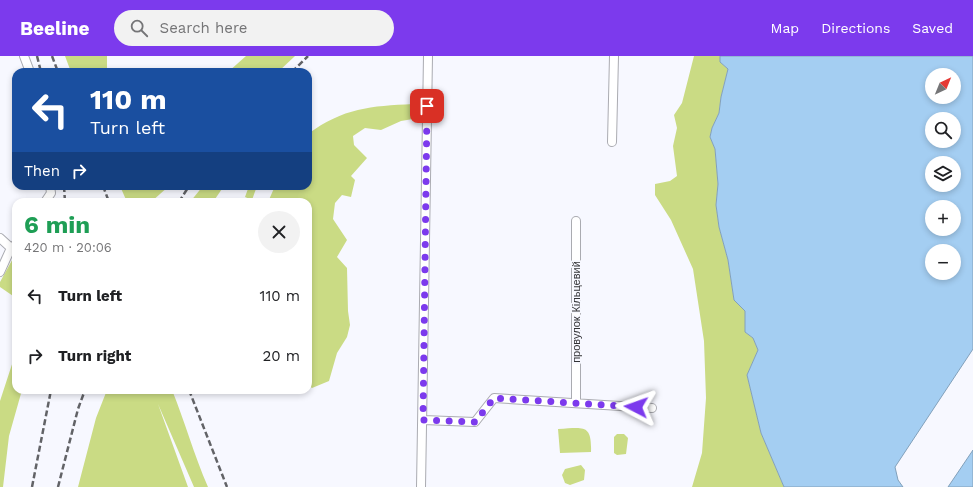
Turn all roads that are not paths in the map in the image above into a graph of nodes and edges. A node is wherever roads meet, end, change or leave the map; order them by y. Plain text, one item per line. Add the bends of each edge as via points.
1 (24, 56) edge
2 (428, 56) edge
3 (614, 56) edge
4 (28, 68) edge
5 (612, 142) dead end
6 (576, 221) dead end
7 (0, 238) edge
8 (12, 245) edge
9 (12, 248) edge
10 (0, 272) edge
11 (576, 403) junction
12 (652, 408) dead end
13 (423, 420) junction
14 (421, 487) edge

1 - 4 street
2 - 13 street
3 - 5 street
6 - 11 street, провулок Кільцевий
7 - 8 street
9 - 10 street
11 - 12 street
11 - 13 street via 494,398 475,422
13 - 14 street

